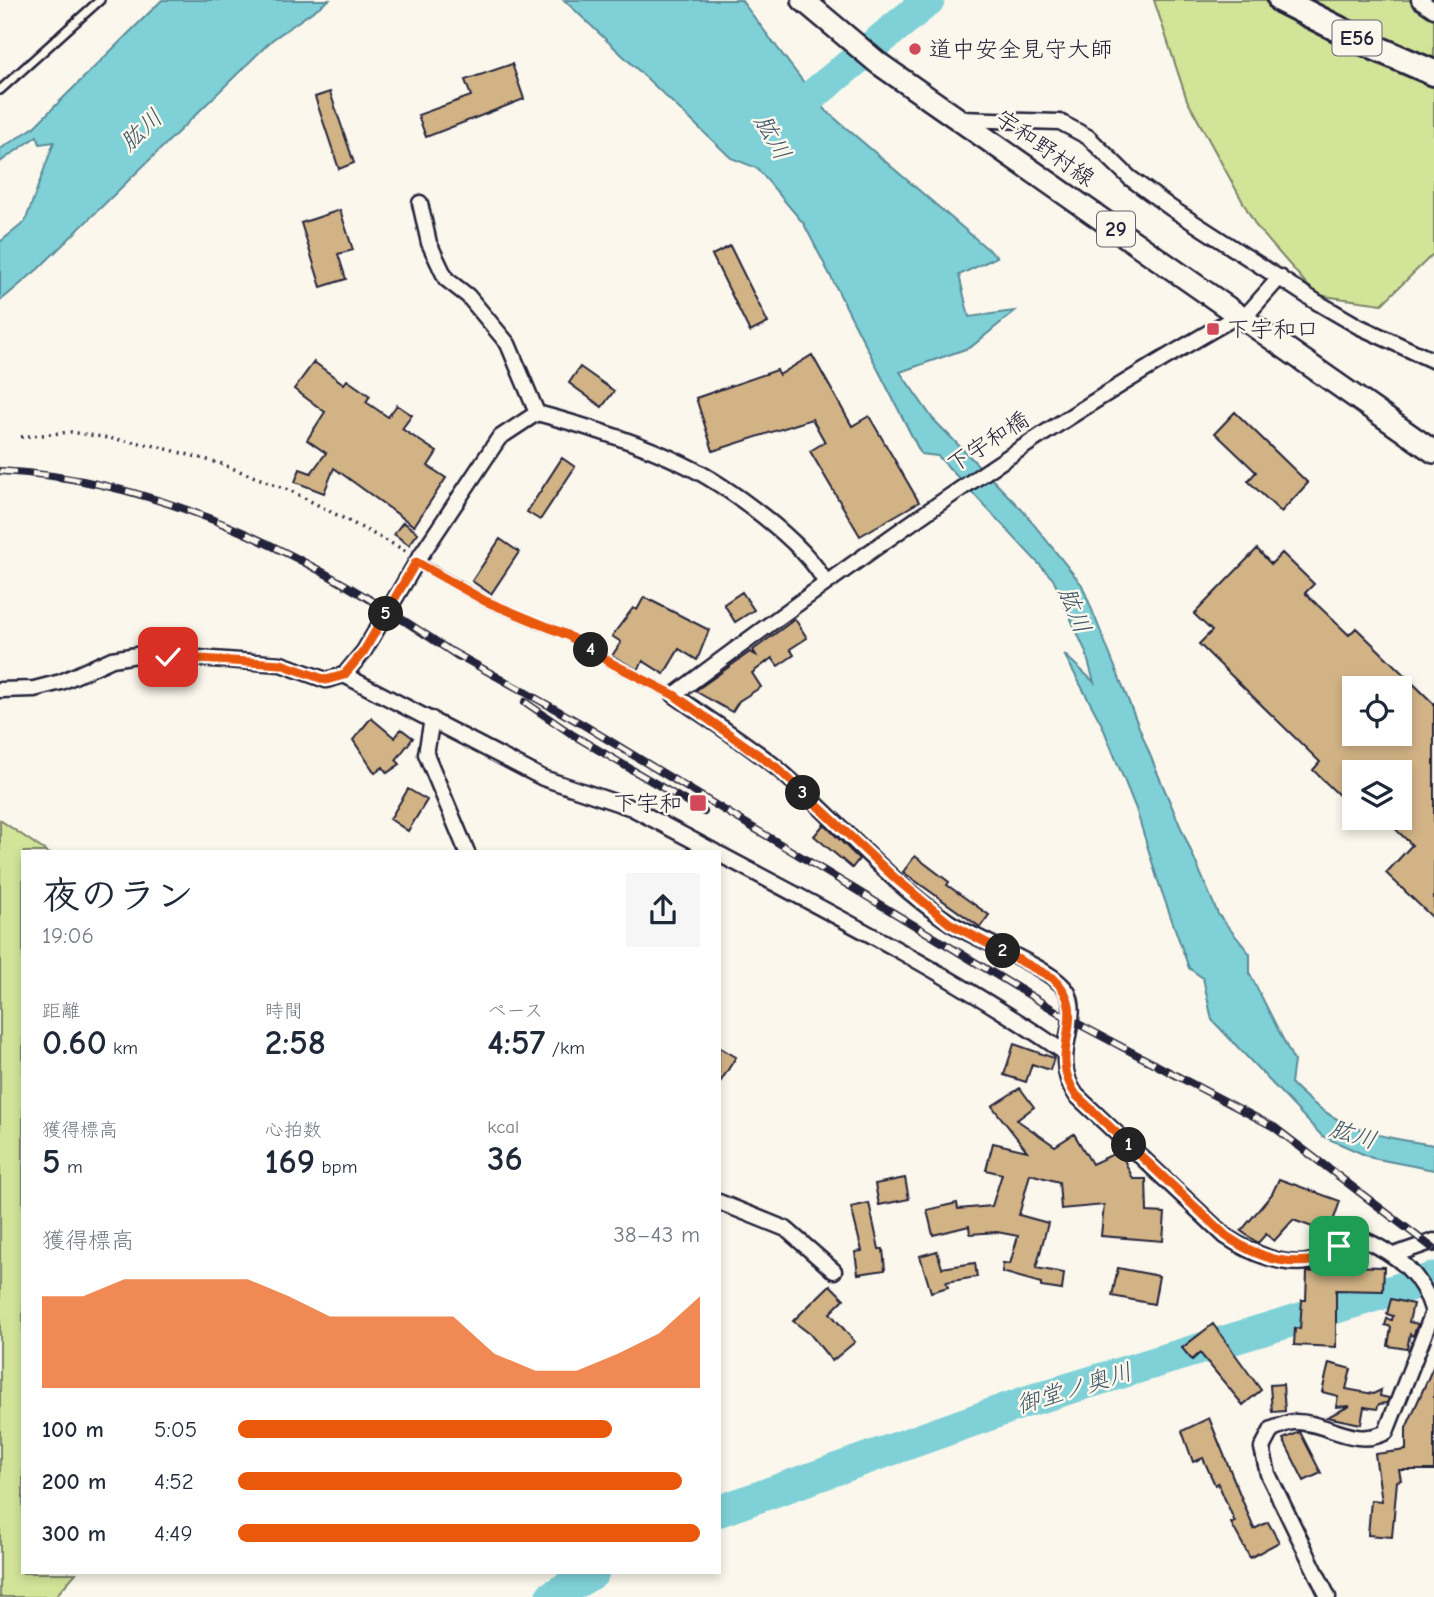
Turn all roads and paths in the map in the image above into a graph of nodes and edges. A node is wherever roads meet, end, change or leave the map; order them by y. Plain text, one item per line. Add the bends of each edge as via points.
1 (100, 0) edge
2 (803, 0) edge
3 (1281, 0) edge
4 (1419, 0) edge
5 (1434, 10) edge
6 (1434, 73) edge
7 (0, 90) edge
8 (958, 119) junction
9 (420, 203) dead end
10 (1280, 277) junction
11 (1241, 317) junction
12 (1434, 361) edge
13 (537, 413) junction
14 (21, 437) dead end
15 (1434, 452) edge
16 (418, 560) junction
17 (825, 583) junction
18 (344, 675) junction
19 (0, 690) edge
20 (674, 695) junction
21 (432, 719) junction
22 (466, 850) edge
23 (711, 850) edge
24 (721, 855) edge
25 (1064, 1052) junction
26 (721, 1203) edge
27 (1434, 1241) edge
28 (1394, 1255) junction
29 (834, 1271) dead end
30 (1328, 1597) edge

1 - 7 lane
2 - 8 main road, 宇和野村線 / 29 via 878,63
3 - 6 highway, E56
4 - 5 street
8 - 10 street via 1060,122 1088,136 1130,178 1171,208
8 - 11 main road, 宇和野村線 / 29
9 - 13 street via 429,243 446,279 468,296 508,344
10 - 11 street, 下宇和橋
10 - 12 street via 1358,326
11 - 15 main road, 宇和野村線 / 29
11 - 17 street, 下宇和橋 via 1094,400
13 - 16 street via 499,438
13 - 17 street via 684,464 773,523 818,569
14 - 16 path via 71,432 152,445 219,463 291,491
16 - 18 street via 364,651
16 - 20 lane via 485,601 567,635
17 - 20 street, 下宇和橋
18 - 19 street via 326,680 281,664 143,654 112,659 34,689
18 - 21 street
20 - 25 street via 777,768 949,923 1060,984 1071,1006
21 - 22 street via 426,754
21 - 23 street via 543,778 632,808
24 - 25 street via 908,955
25 - 28 street via 1066,1081 1076,1095 1226,1236 1252,1254 1316,1260 1363,1239
26 - 29 street via 786,1229
27 - 28 street
28 - 30 street via 1413,1270 1427,1291 1433,1312 1386,1432 1374,1438 1356,1438 1294,1422 1272,1429 1262,1448 1268,1474

